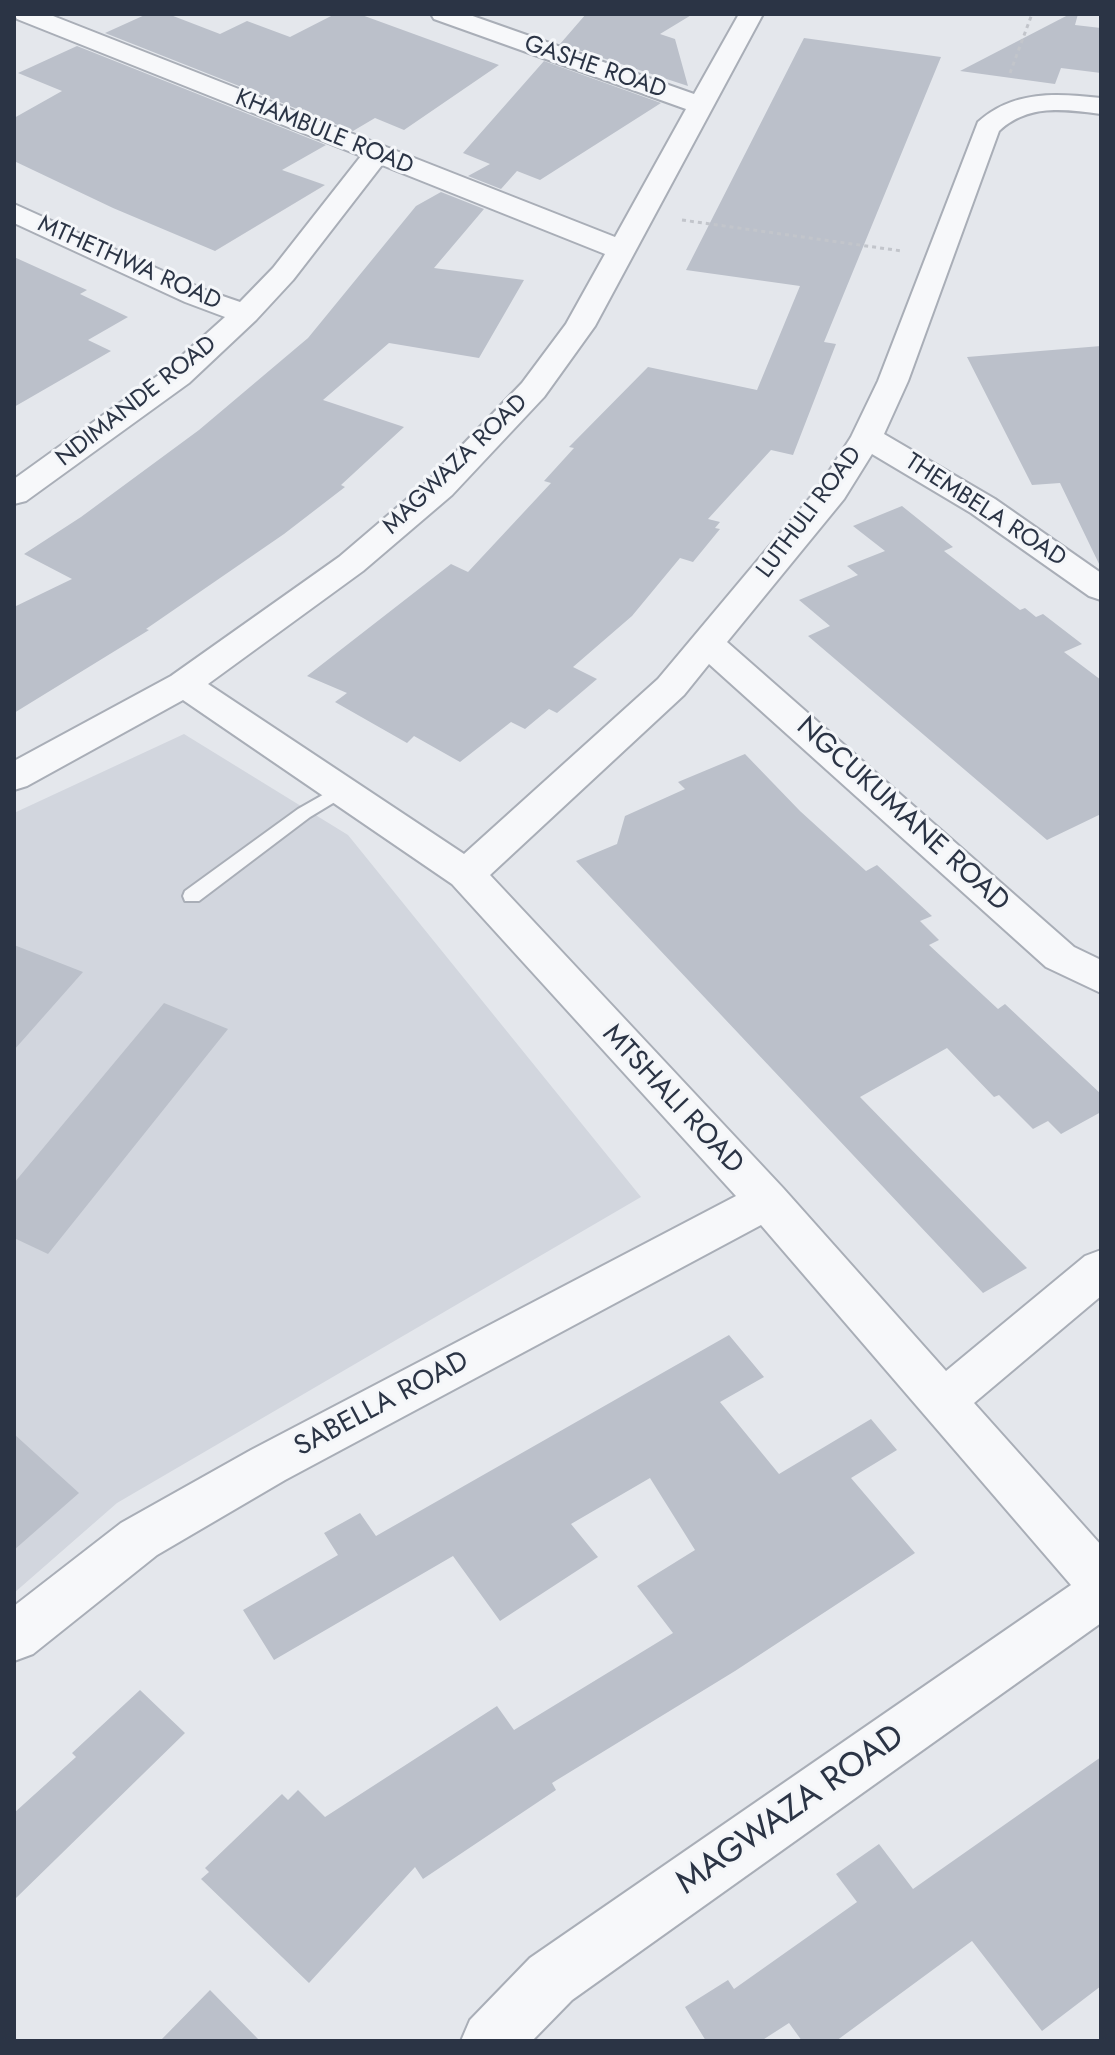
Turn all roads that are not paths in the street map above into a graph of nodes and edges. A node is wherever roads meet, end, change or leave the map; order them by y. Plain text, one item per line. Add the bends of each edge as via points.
1 (26, 14) edge
2 (443, 14) edge
3 (751, 14) edge
4 (701, 105) junction
5 (1101, 106) edge
6 (376, 155) junction
7 (14, 212) edge
8 (622, 250) junction
9 (245, 314) junction
10 (867, 437) junction
11 (18, 488) edge
12 (1101, 589) edge
13 (708, 644) junction
14 (184, 684) junction
15 (14, 777) edge
16 (342, 790) junction
17 (466, 874) junction
18 (192, 896) dead end
19 (1101, 978) edge
20 (767, 1201) junction
21 (1101, 1269) edge
22 (939, 1397) junction
23 (1101, 1582) edge
24 (1101, 1593) edge
25 (14, 1637) edge
26 (491, 2041) edge

1 - 6 street, KHAMBULE ROAD
2 - 4 street, GASHE ROAD
3 - 4 street, MAGWAZA ROAD
4 - 8 street, MAGWAZA ROAD
5 - 10 street, LUTHULI ROAD via 1020,105 999,114 987,128
6 - 8 street, KHAMBULE ROAD
6 - 9 street, NDIMANDE ROAD
7 - 9 street, MTHETHWA ROAD
8 - 14 street, MAGWAZA ROAD via 580,326 533,390 440,488 351,564
9 - 11 street, NDIMANDE ROAD via 178,376
10 - 12 street, THEMBELA ROAD via 983,506
10 - 13 street, LUTHULI ROAD via 832,492
13 - 17 street, LUTHULI ROAD via 671,687
13 - 19 street, NGCUKUMANE ROAD via 1060,957
14 - 15 street, MAGWAZA ROAD
14 - 16 street, MTSHALI ROAD
16 - 17 street, MTSHALI ROAD
16 - 18 lane
17 - 20 street, MTSHALI ROAD
20 - 22 street, MTSHALI ROAD
20 - 25 street, SABELLA ROAD via 268,1465 139,1539
21 - 22 street via 965,1384
22 - 23 street, MTSHALI ROAD
24 - 26 street, MAGWAZA ROAD via 551,1979

